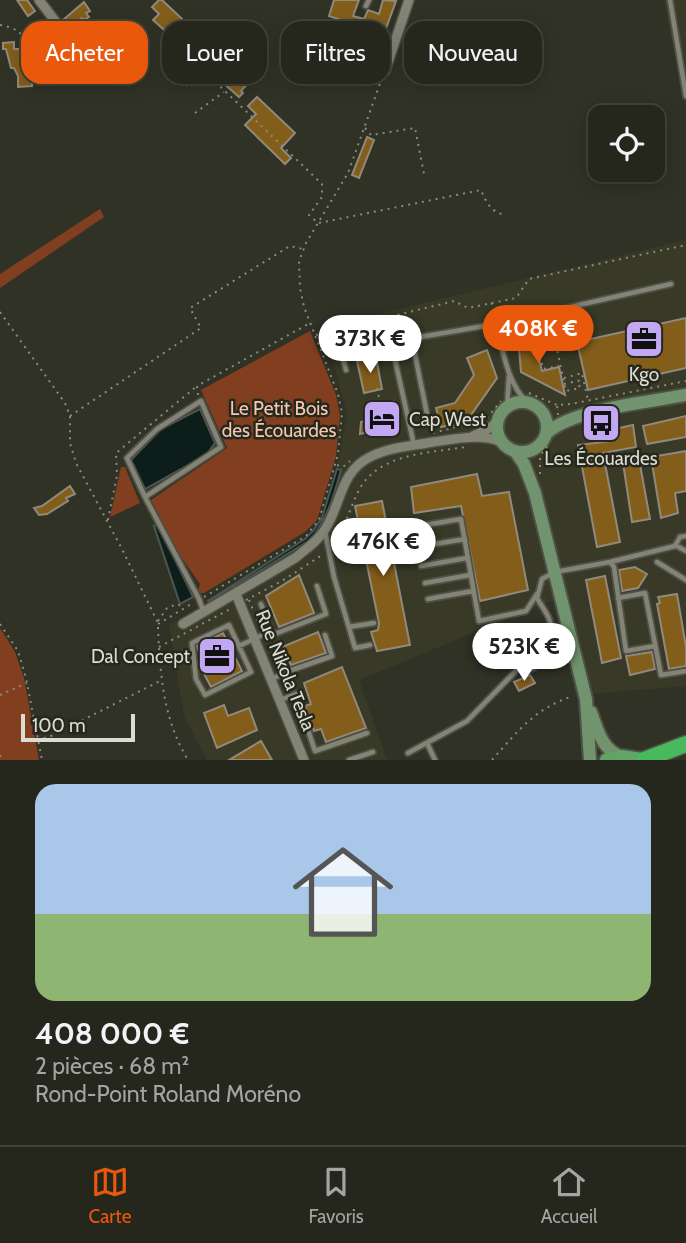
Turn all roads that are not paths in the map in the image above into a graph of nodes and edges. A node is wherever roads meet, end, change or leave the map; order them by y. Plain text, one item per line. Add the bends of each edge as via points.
1 (39, 0) edge
2 (369, 0) edge
3 (408, 0) edge
4 (670, 0) edge
5 (366, 6) dead end
6 (55, 21) edge
7 (390, 53) edge
8 (686, 96) edge
9 (671, 284) dead end
10 (496, 324) junction
11 (412, 340) junction
12 (391, 342) junction
13 (346, 370) dead end
14 (509, 372) junction
15 (686, 395) edge
16 (523, 398) junction
17 (508, 401) junction
18 (543, 413) junction
19 (585, 415) junction
20 (498, 421) junction
21 (429, 424) dead end
22 (550, 435) junction
23 (414, 441) junction
24 (470, 441) junction
25 (502, 442) junction
26 (537, 447) junction
27 (516, 451) junction
28 (535, 493) junction
29 (145, 497) junction
30 (413, 527) dead end
31 (325, 530) junction
32 (686, 536) edge
33 (465, 539) junction
34 (676, 545) junction
35 (417, 547) dead end
36 (686, 551) edge
37 (467, 558) junction
38 (610, 562) junction
39 (657, 562) dead end
40 (421, 566) dead end
41 (555, 572) junction
42 (470, 575) junction
43 (686, 580) edge
44 (425, 583) dead end
45 (317, 586) dead end
46 (474, 591) junction
47 (236, 594) junction
48 (537, 594) junction
49 (618, 597) junction
50 (428, 599) dead end
51 (261, 604) dead end
52 (203, 610) junction
53 (374, 623) dead end
54 (183, 624) dead end
55 (349, 627) junction
56 (271, 631) junction
57 (325, 635) dead end
58 (255, 638) junction
59 (370, 645) dead end
60 (239, 646) junction
61 (655, 646) junction
62 (539, 647) junction
63 (277, 652) dead end
64 (518, 668) junction
65 (686, 671) edge
66 (286, 673) junction
67 (271, 679) junction
68 (585, 696) junction
69 (280, 700) junction
70 (367, 733) dead end
71 (427, 743) junction
72 (686, 744) edge
73 (373, 752) dead end
74 (408, 753) dead end
75 (615, 758) edge
76 (304, 760) edge
77 (348, 760) edge
78 (435, 760) edge
79 (590, 760) edge
80 (643, 760) edge

1 - 6 street
2 - 5 lane
3 - 7 street
4 - 8 lane
9 - 10 lane
10 - 11 lane
10 - 14 lane
11 - 12 lane
11 - 21 lane
12 - 13 lane via 341,352
12 - 23 lane
14 - 16 lane
14 - 17 lane
15 - 19 main road
16 - 17 main road
16 - 18 main road
17 - 20 main road
18 - 19 main road
18 - 22 main road
19 - 22 main road via 564,422
20 - 24 street
20 - 25 main road
22 - 26 main road
23 - 24 street
23 - 31 street via 358,464 345,482
24 - 25 street
25 - 27 main road
26 - 27 main road
26 - 28 main road
27 - 28 main road
28 - 41 main road
29 - 29 lane via 127,458 157,429 201,401 221,447
29 - 52 lane via 202,598
30 - 33 lane via 461,519
31 - 47 street via 295,558
31 - 55 lane
32 - 34 lane
33 - 35 lane
33 - 37 lane
34 - 36 lane
34 - 38 lane
37 - 40 lane
37 - 42 lane
38 - 41 lane
38 - 49 lane
39 - 43 lane
41 - 48 lane via 542,579
41 - 68 main road
42 - 44 lane
42 - 46 lane
45 - 56 lane via 326,614 272,635
46 - 48 lane via 479,621 526,611
46 - 50 lane
47 - 52 street
47 - 58 street, Rue Nikola Tesla
48 - 62 lane via 551,632
49 - 61 lane via 645,593
49 - 61 lane via 626,651
51 - 56 lane
52 - 54 street
53 - 55 lane
55 - 59 lane via 355,648
56 - 58 lane
57 - 66 lane via 332,656
58 - 60 lane
58 - 67 street, Rue Nikola Tesla
60 - 60 lane via 229,625 192,643 196,680 205,695 251,672
61 - 65 lane via 661,676
62 - 64 lane
62 - 64 lane via 520,652
62 - 64 lane via 534,668
63 - 66 lane
64 - 71 lane via 467,721
66 - 67 lane
67 - 69 street, Rue Nikola Tesla
68 - 75 main road
68 - 79 main road
69 - 70 lane via 296,694 315,751
69 - 76 street, Rue Nikola Tesla
71 - 74 lane
71 - 78 lane
72 - 80 highway
73 - 77 lane
75 - 80 main road

